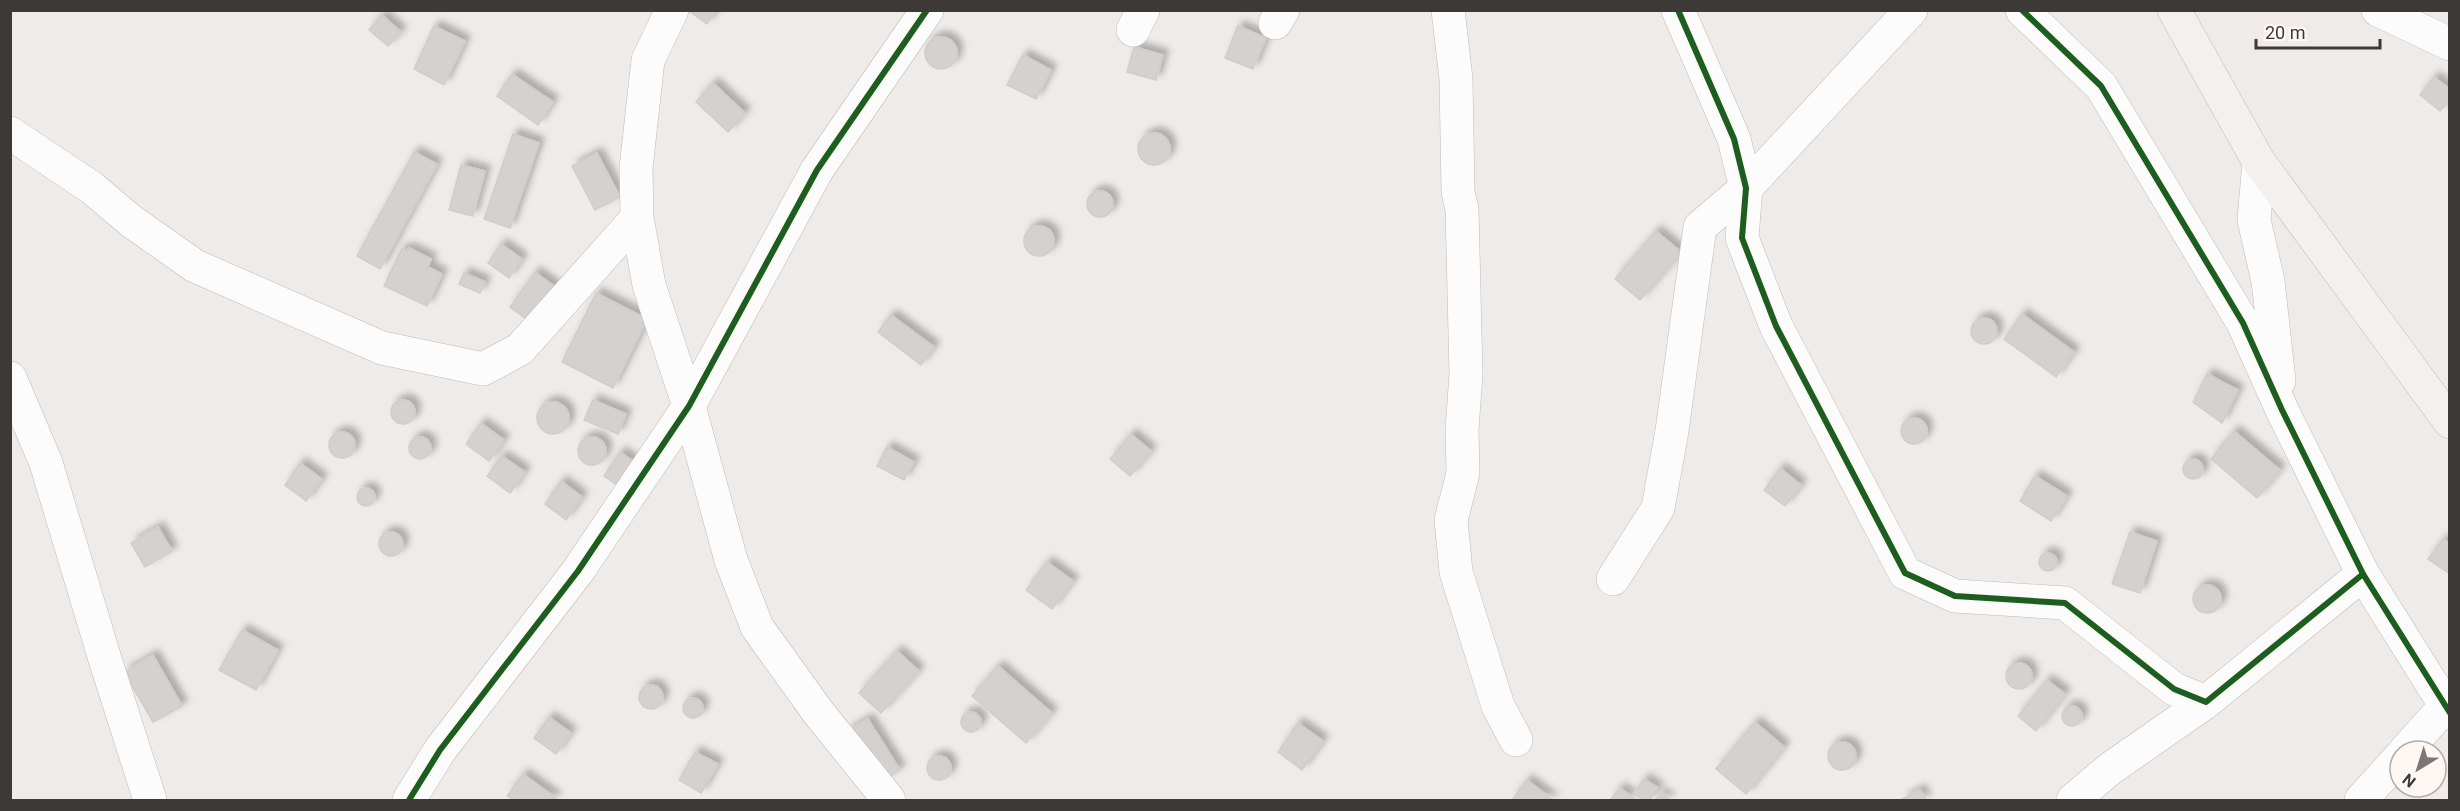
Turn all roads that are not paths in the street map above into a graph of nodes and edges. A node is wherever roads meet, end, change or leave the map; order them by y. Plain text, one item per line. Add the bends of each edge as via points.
1 (672, 10) edge
2 (927, 10) edge
3 (1448, 10) edge
4 (1678, 10) edge
5 (1911, 10) edge
6 (2022, 10) edge
7 (2174, 10) edge
8 (2379, 10) edge
9 (2450, 44) edge
10 (10, 133) edge
11 (2259, 162) junction
12 (1746, 188) junction
13 (637, 218) junction
14 (10, 378) edge
15 (689, 406) junction
16 (2282, 410) junction
17 (2450, 422) edge
18 (2364, 574) junction
19 (1613, 579) dead end
20 (2205, 702) junction
21 (2448, 707) edge
22 (2417, 739) edge
23 (1516, 740) dead end
24 (2388, 771) edge
25 (150, 801) edge
26 (409, 801) edge
27 (889, 801) edge
28 (2073, 801) edge
29 (2361, 801) edge

1 - 13 street via 648,60 636,168
2 - 15 street via 817,170
3 - 23 street via 1456,79 1466,374 1463,473 1451,520 1455,562 1468,612 1498,706
4 - 12 street via 1734,140
5 - 12 street
6 - 16 street via 2101,86 2242,323
7 - 11 main road
8 - 9 street
10 - 13 street via 92,188 195,266 382,348 483,369 520,349
11 - 16 street via 2254,220 2268,282
11 - 17 main road
12 - 19 street via 1700,227 1658,507
12 - 20 street via 1742,238 1776,326 1905,573 1955,596 2065,603 2174,689
13 - 15 street via 649,285
14 - 25 street via 46,463
15 - 26 street via 578,571 440,750
15 - 27 street via 731,560 758,627 818,712
16 - 18 street
18 - 20 street
18 - 21 street
20 - 28 street via 2111,768
21 - 22 street
24 - 29 street

